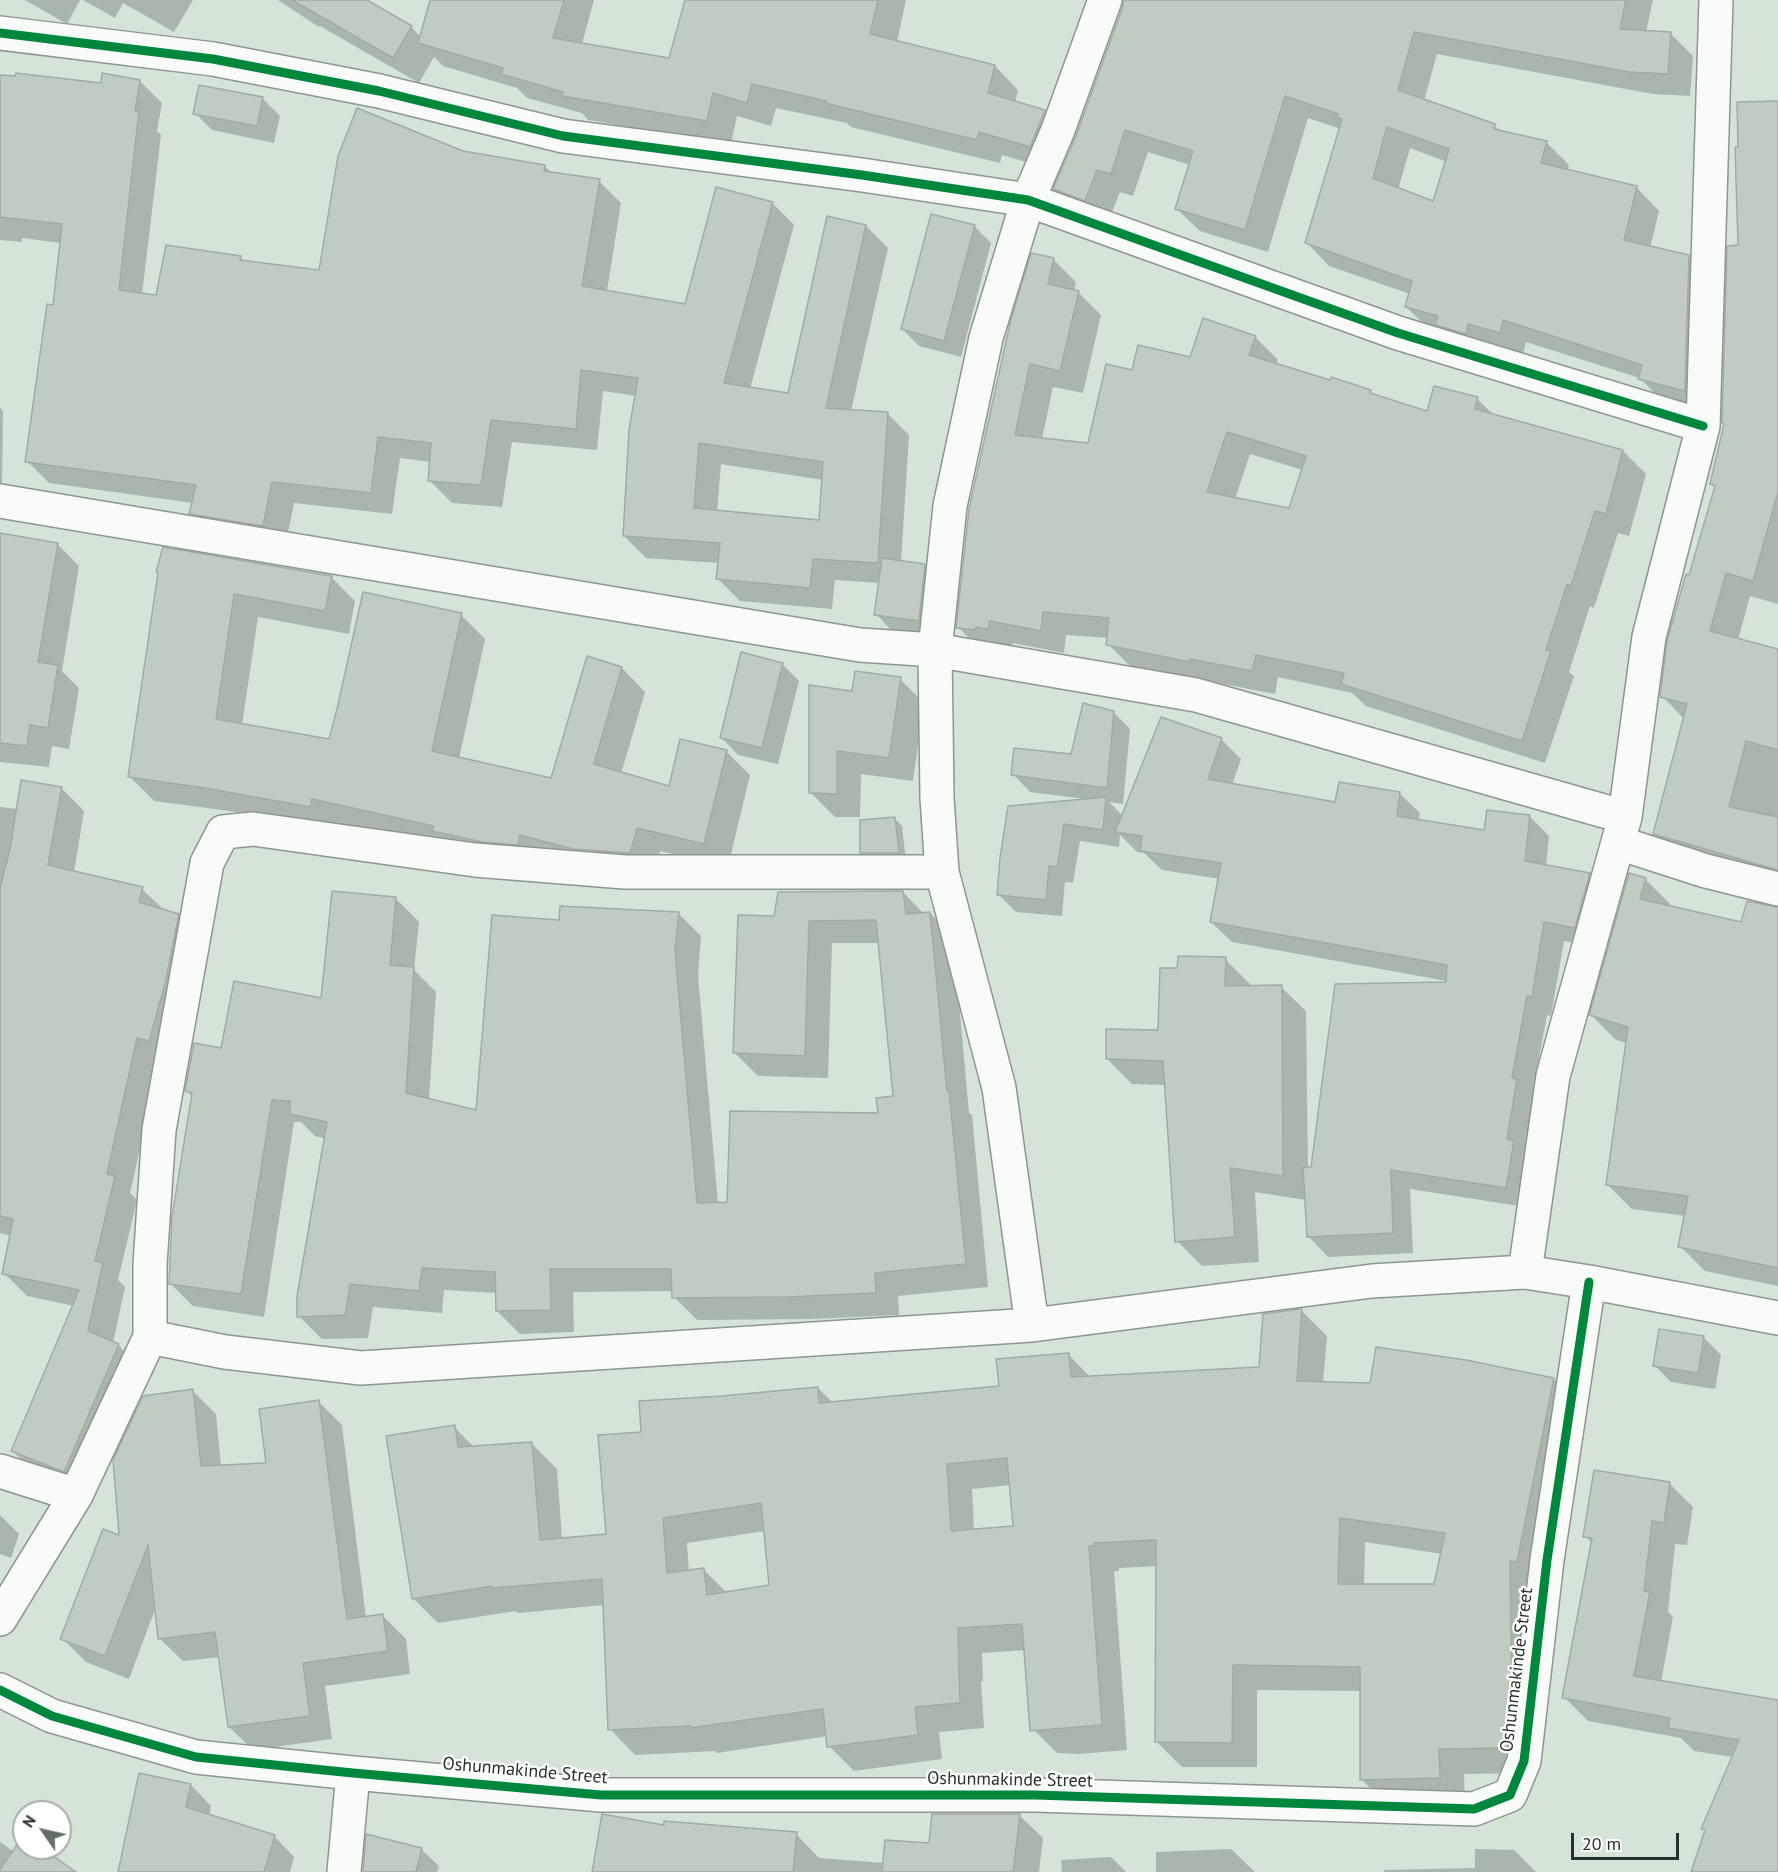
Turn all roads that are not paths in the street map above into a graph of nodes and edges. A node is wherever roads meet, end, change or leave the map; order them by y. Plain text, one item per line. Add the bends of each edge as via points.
1 (1105, 0) edge
2 (1716, 0) edge
3 (0, 33) edge
4 (1028, 200) junction
5 (1703, 426) junction
6 (0, 501) edge
7 (935, 650) junction
8 (1622, 830) junction
9 (942, 872) junction
10 (1778, 889) edge
11 (1524, 1272) junction
12 (1589, 1282) junction
13 (1778, 1318) edge
14 (1032, 1325) junction
15 (150, 1337) junction
16 (0, 1471) edge
17 (76, 1495) junction
18 (0, 1619) edge
19 (0, 1690) edge
20 (352, 1773) junction
21 (344, 1872) edge

1 - 4 street
2 - 5 street
3 - 4 street via 213,59 379,91 563,136
4 - 5 street via 1398,333
4 - 7 street via 986,338 953,494
5 - 8 street via 1648,636
6 - 7 street via 860,645
7 - 8 street via 1196,695
7 - 9 street
8 - 10 street via 1706,871
8 - 11 street via 1553,1076
9 - 14 street via 999,1088
9 - 15 street via 625,872 475,860 253,829 223,832 207,863 159,1130 150,1264
11 - 12 street
11 - 14 street via 1372,1281
12 - 13 street
12 - 20 street, Oshunmakinde Street via 1547,1560 1524,1761 1510,1795 1474,1809 1035,1795 601,1795
14 - 15 street via 361,1368 225,1352
15 - 17 street
16 - 17 street
17 - 18 street
19 - 20 street, Oshunmakinde Street via 52,1716 196,1757
20 - 21 street

